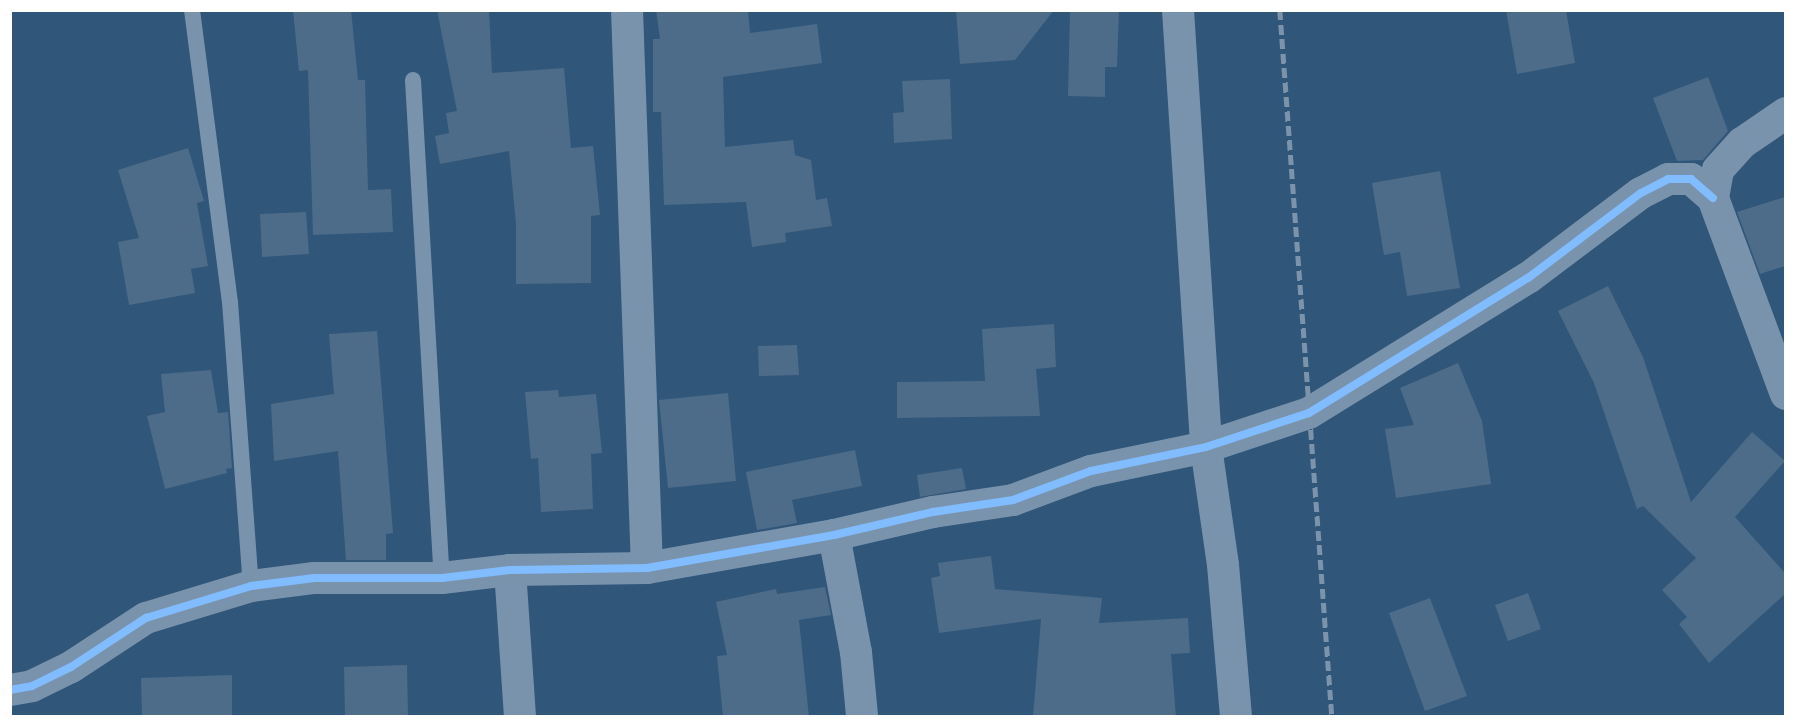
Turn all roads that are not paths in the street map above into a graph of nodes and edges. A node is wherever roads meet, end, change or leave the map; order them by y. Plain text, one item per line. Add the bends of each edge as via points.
1 (192, 10) edge
2 (627, 10) edge
3 (1178, 10) edge
4 (413, 80) dead end
5 (1785, 113) edge
6 (1713, 198) junction
7 (1785, 394) edge
8 (1206, 447) junction
9 (834, 535) junction
10 (646, 568) junction
11 (510, 570) junction
12 (442, 578) junction
13 (251, 586) junction
14 (10, 690) edge
15 (520, 717) edge
16 (862, 717) edge
17 (1236, 717) edge

1 - 13 lane via 230,302
2 - 10 street
3 - 8 street
4 - 12 lane
5 - 6 street via 1742,143 1718,170
6 - 7 street
6 - 8 street via 1691,179 1668,178 1641,193 1528,278 1310,412
8 - 9 street via 1091,471 1013,500 933,512
8 - 17 street via 1223,565
9 - 10 street
9 - 16 street via 856,652
10 - 11 street
11 - 12 street
11 - 15 street
12 - 13 street via 314,578
13 - 14 street via 146,618 71,667 32,686

